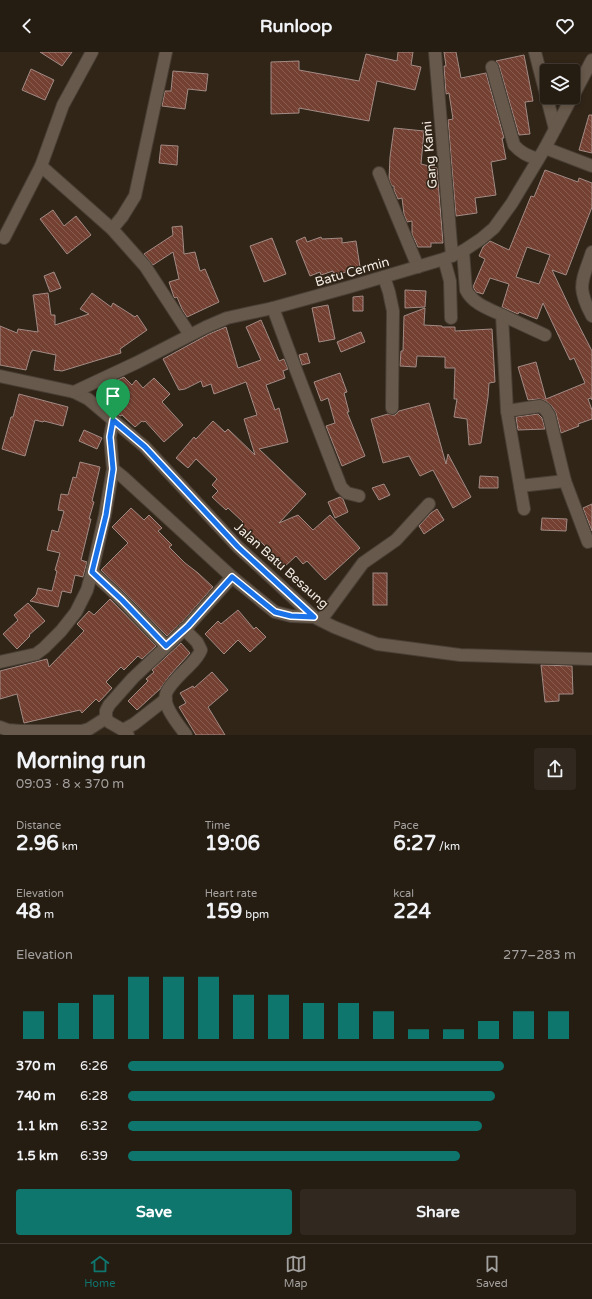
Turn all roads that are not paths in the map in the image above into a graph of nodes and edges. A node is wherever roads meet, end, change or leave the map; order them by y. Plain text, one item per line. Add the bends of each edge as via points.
1 (92, 52) edge
2 (166, 52) edge
3 (435, 52) edge
4 (535, 52) edge
5 (592, 60) edge
6 (492, 67) dead end
7 (580, 83) edge
8 (569, 104) edge
9 (555, 129) junction
10 (546, 148) junction
11 (538, 160) junction
12 (41, 166) junction
13 (592, 166) edge
14 (379, 173) dead end
15 (112, 229) junction
16 (4, 238) dead end
17 (592, 252) edge
18 (453, 255) junction
19 (418, 267) junction
20 (384, 277) junction
21 (273, 308) junction
22 (502, 315) junction
23 (592, 316) edge
24 (452, 318) dead end
25 (190, 335) junction
26 (545, 335) dead end
27 (0, 376) edge
28 (74, 392) junction
29 (392, 408) dead end
30 (507, 411) junction
31 (113, 420) junction
32 (113, 469) junction
33 (565, 480) junction
34 (520, 486) junction
35 (359, 496) dead end
36 (429, 504) dead end
37 (524, 509) dead end
38 (588, 542) dead end
39 (92, 572) junction
40 (232, 577) junction
41 (318, 618) junction
42 (184, 629) junction
43 (166, 646) junction
44 (592, 660) edge
45 (0, 662) edge
46 (166, 699) junction
47 (106, 718) junction
48 (0, 727) edge
49 (83, 733) edge
50 (126, 733) edge
51 (186, 735) edge

1 - 12 street via 63,106
2 - 15 street via 135,196
3 - 18 street, Gang Kami
4 - 9 street
5 - 7 street, Batu Cermin
6 - 11 street via 514,145 523,154
8 - 9 street, Batu Cermin
9 - 10 street, Batu Cermin
10 - 11 street, Batu Cermin
10 - 13 street
11 - 18 street, Batu Cermin via 494,228 481,239
12 - 15 street
12 - 16 street
14 - 19 street
15 - 25 street via 149,271
17 - 23 street via 581,289
18 - 19 street, Batu Cermin
18 - 22 street via 468,295
18 - 24 street via 450,281
19 - 20 street, Batu Cermin
20 - 21 street, Batu Cermin
20 - 29 street via 393,311
21 - 25 street, Batu Cermin via 227,318
21 - 35 street via 341,487
22 - 26 street
22 - 30 street
25 - 28 street, Batu Cermin
27 - 28 street, Jalan Batu Besaung
28 - 31 street, Jalan Batu Besaung via 88,399
30 - 33 street via 540,406 545,409 549,415
30 - 34 street
31 - 32 street via 110,437
31 - 41 street, Jalan Batu Besaung via 145,447 238,547
32 - 39 street via 106,515
32 - 40 street
33 - 34 street
33 - 38 street
34 - 37 street
36 - 41 street via 396,540 363,563
39 - 43 street
39 - 45 street via 76,612 44,648 36,654
40 - 41 street via 275,612
40 - 42 street
41 - 44 street, Jalan Batu Besaung via 377,644 460,656
42 - 43 street
42 - 46 street via 201,650 167,692
43 - 47 street via 109,705
46 - 50 street
46 - 51 street via 173,716
47 - 49 street
47 - 50 street
48 - 49 street via 8,730

